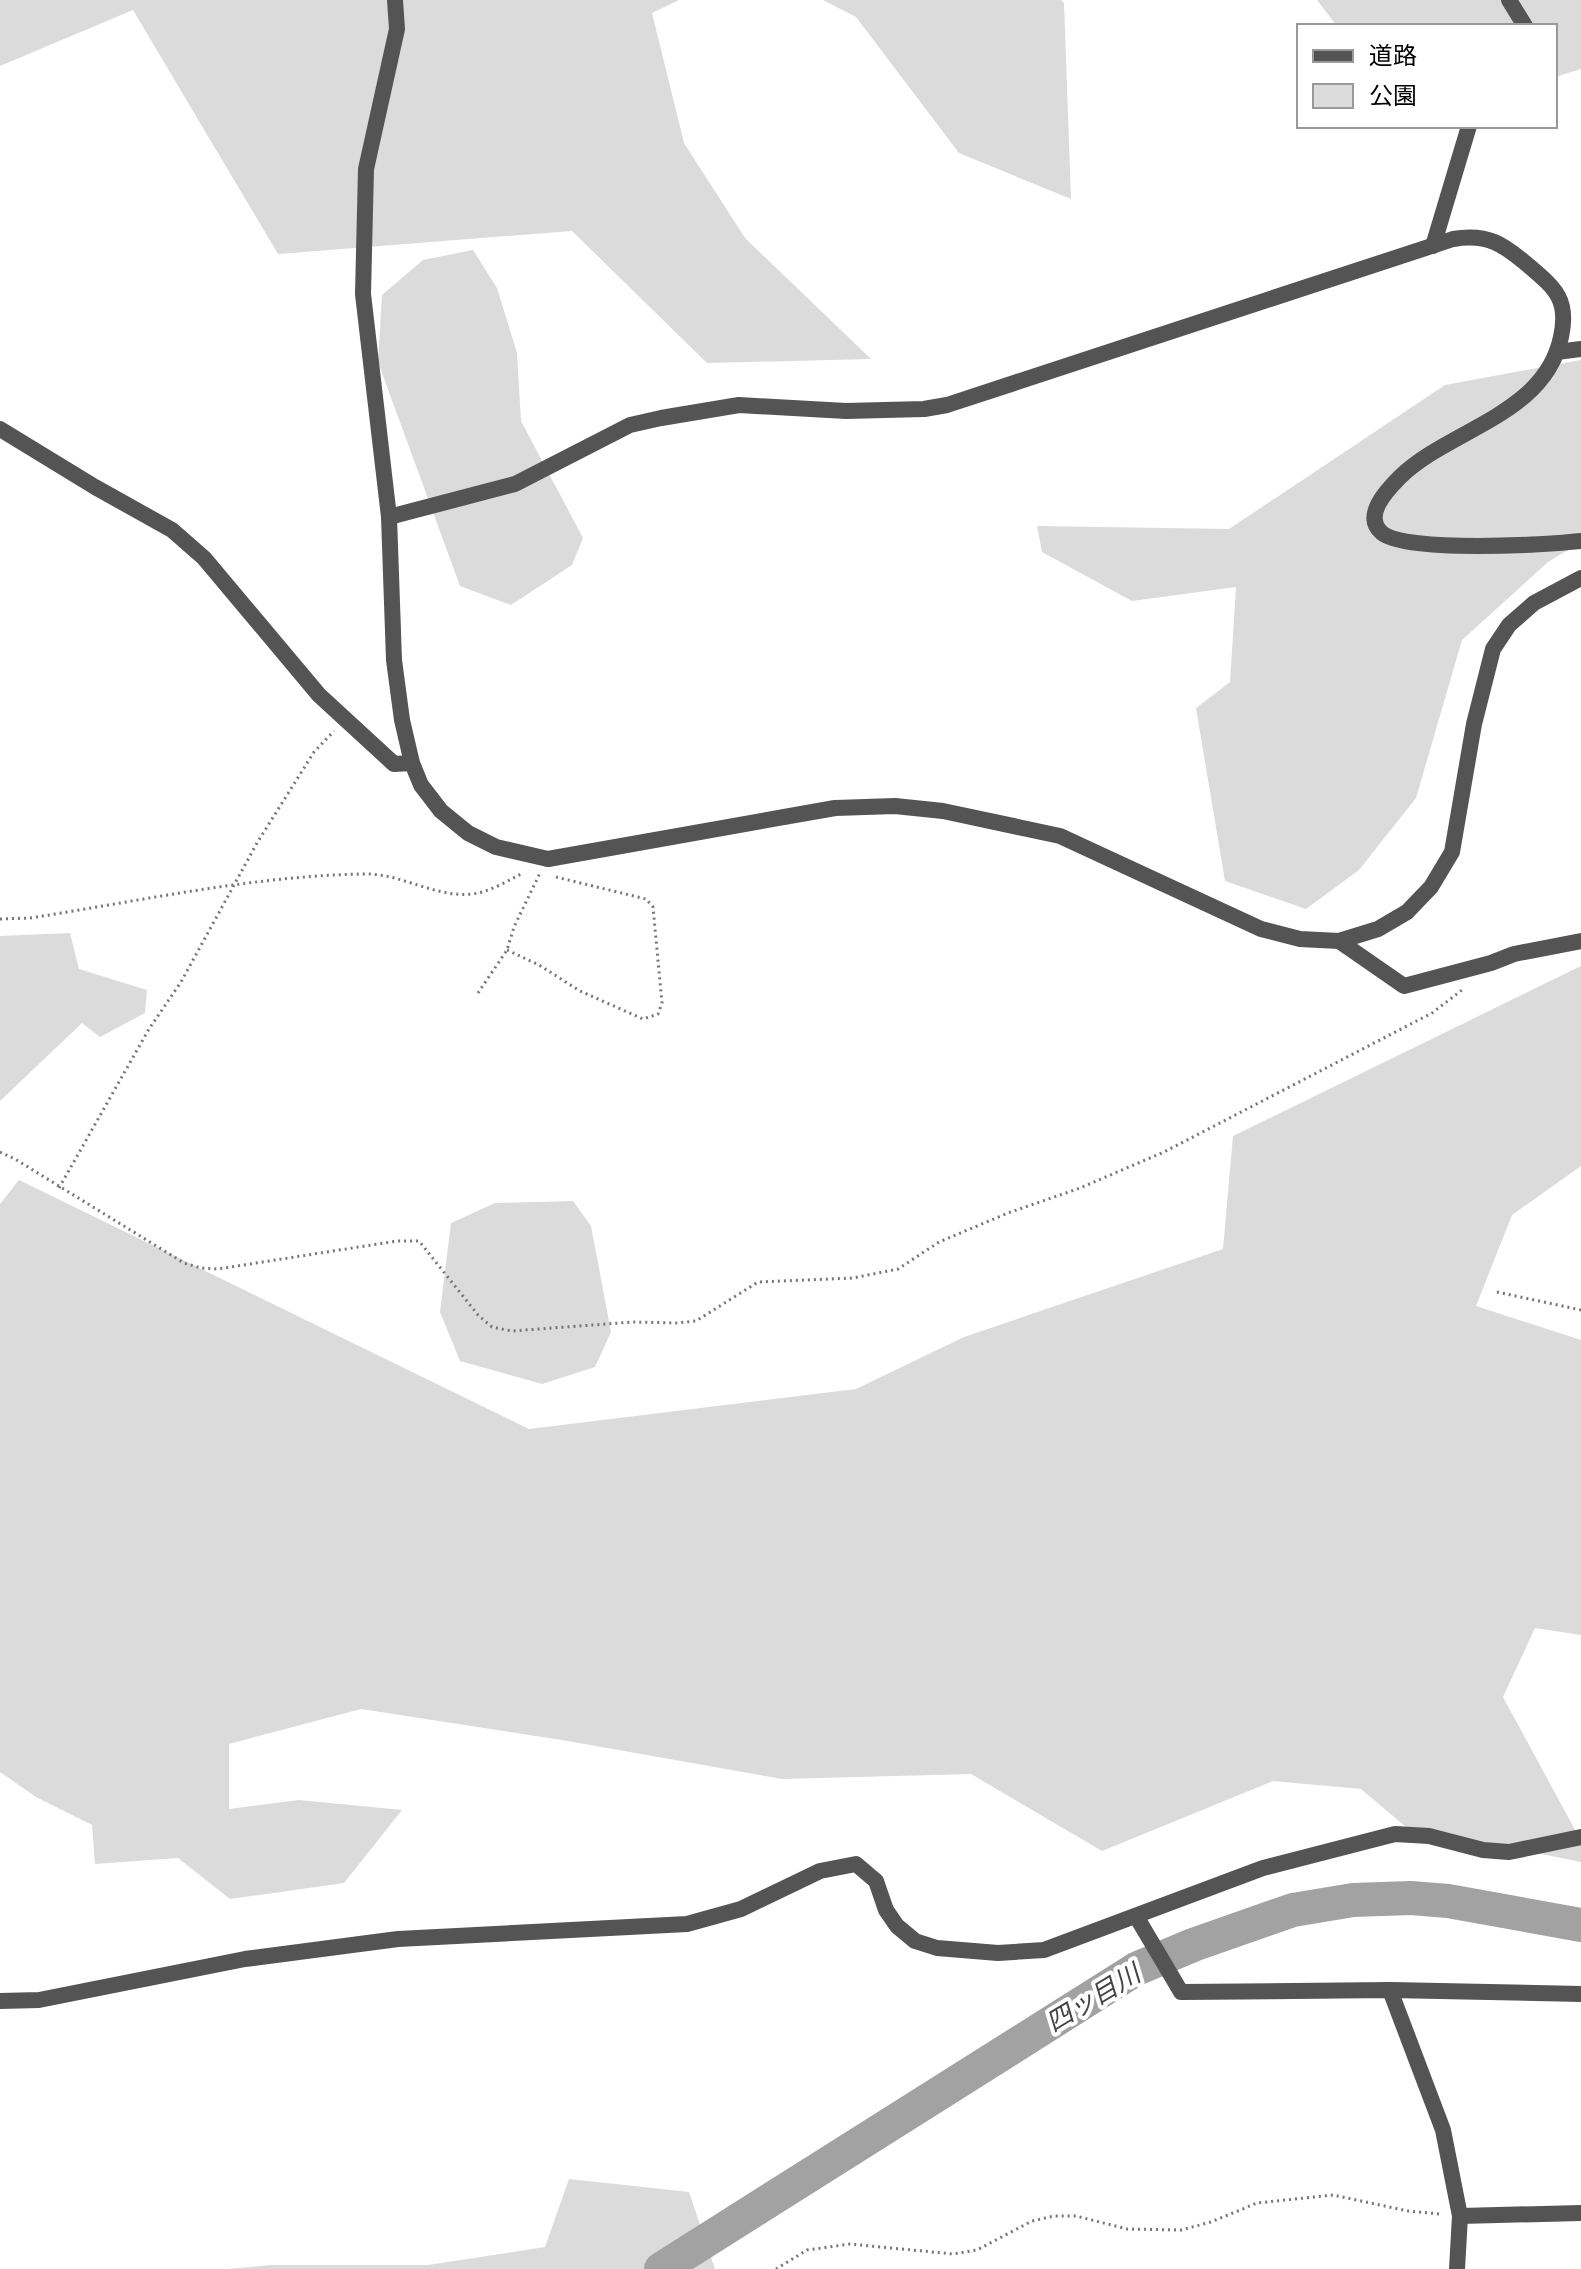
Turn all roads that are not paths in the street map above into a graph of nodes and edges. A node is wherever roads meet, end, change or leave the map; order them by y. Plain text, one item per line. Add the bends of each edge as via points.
1 (395, 0) edge
2 (1509, 0) edge
3 (1524, 24) edge
4 (1468, 128) edge
5 (1433, 246) junction
6 (1581, 349) edge
7 (1557, 352) junction
8 (0, 429) edge
9 (389, 517) junction
10 (1581, 541) edge
11 (1581, 578) edge
12 (412, 763) junction
13 (1339, 941) junction
14 (1581, 941) edge
15 (1581, 1837) edge
16 (1136, 1916) junction
17 (1390, 1990) junction
18 (1581, 1994) edge
19 (0, 2001) edge
20 (1581, 2213) edge
21 (1460, 2216) junction
22 (1457, 2269) edge

1 - 9 street via 397,29 366,169 363,294
2 - 3 street
4 - 5 street
5 - 7 street via 1474,235 1486,238 1554,287 1564,309
5 - 9 street via 947,405 846,411 739,405 661,418 630,425 515,484
6 - 7 street
7 - 10 street via 1546,374 1499,415 1401,476 1374,516 1384,535 1399,541
8 - 12 street via 172,530 204,558 319,695 394,764
9 - 12 street via 394,660
11 - 13 street via 1534,603 1509,625 1493,649 1452,852 1431,887 1407,912 1378,929
12 - 13 street via 441,811 468,833 538,863 835,808 895,806 1060,836 1261,929
13 - 14 street via 1404,986
15 - 16 street via 1509,1852 1395,1834 1263,1868
16 - 17 street via 1181,1992
16 - 19 street via 1044,1950 937,1948 915,1941 897,1926 876,1881 856,1864 820,1871 741,1909 687,1924 398,1939 245,1959 39,2000
17 - 18 street
17 - 21 street via 1443,2130
20 - 21 street
21 - 22 street

